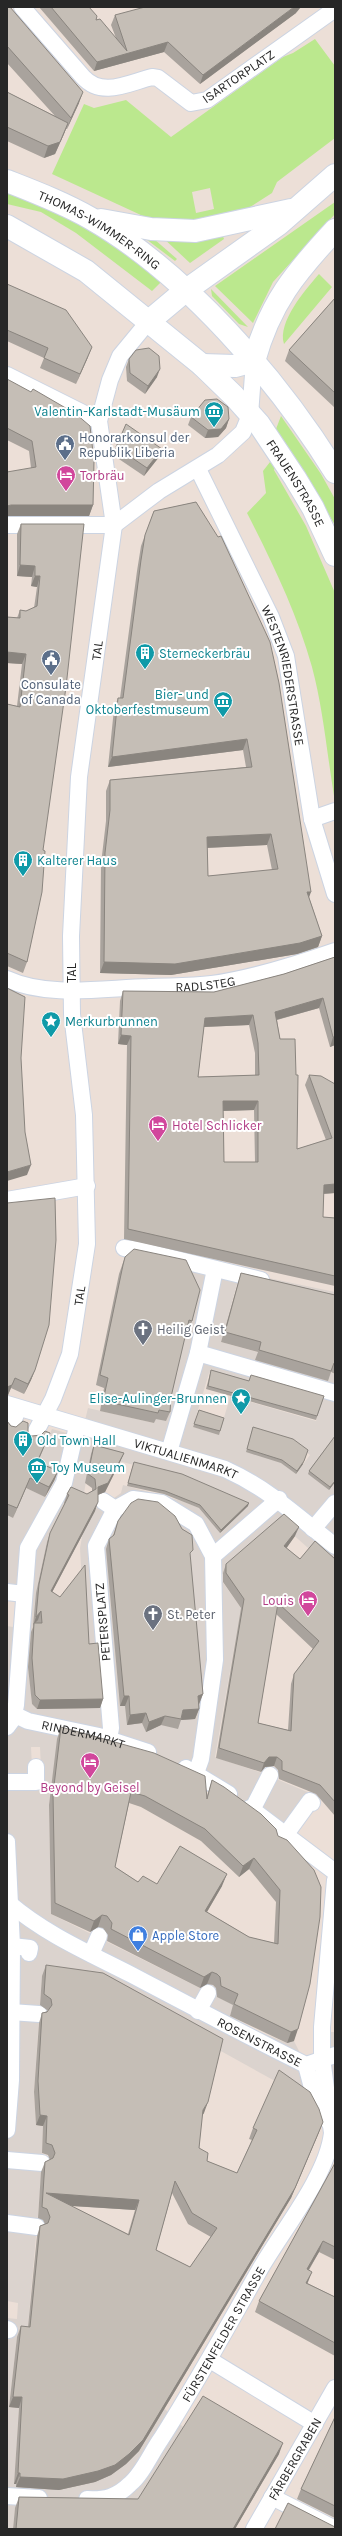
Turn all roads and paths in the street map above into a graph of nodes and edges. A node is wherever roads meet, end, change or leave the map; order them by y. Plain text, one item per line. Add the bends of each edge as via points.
1 (22, 7) edge
2 (335, 9) edge
3 (335, 175) edge
4 (7, 181) edge
5 (298, 209) junction
6 (90, 218) junction
7 (7, 226) edge
8 (335, 230) edge
9 (185, 291) junction
10 (148, 322) junction
11 (254, 361) junction
12 (202, 365) junction
13 (7, 376) edge
14 (250, 415) junction
15 (99, 421) junction
16 (198, 469) junction
17 (335, 472) edge
18 (7, 525) edge
19 (114, 525) junction
20 (335, 555) edge
21 (335, 810) edge
22 (312, 819) junction
23 (335, 894) edge
24 (335, 951) edge
25 (7, 979) edge
26 (71, 989) junction
27 (87, 1186) junction
28 (7, 1200) edge
29 (124, 1248) dead end
30 (215, 1268) junction
31 (276, 1283) edge
32 (198, 1353) junction
33 (335, 1393) edge
34 (12, 1407) edge
35 (44, 1416) junction
36 (77, 1426) junction
37 (11, 1427) edge
38 (33, 1437) edge
39 (169, 1452) junction
40 (279, 1499) junction
41 (335, 1503) edge
42 (313, 1529) junction
43 (335, 1546) edge
44 (213, 1556) junction
45 (7, 1592) edge
46 (24, 1594) junction
47 (13, 1650) edge
48 (9, 1718) edge
49 (109, 1740) junction
50 (36, 1767) dead end
51 (196, 1773) junction
52 (270, 1776) dead end
53 (7, 1782) edge
54 (312, 1803) dead end
55 (252, 1810) junction
56 (288, 1839) junction
57 (7, 1842) edge
58 (335, 1872) edge
59 (335, 1880) edge
60 (8, 1904) edge
61 (99, 1936) dead end
62 (12, 1946) junction
63 (29, 1954) dead end
64 (91, 1954) junction
65 (332, 1958) edge
66 (208, 1993) dead end
67 (198, 2011) junction
68 (11, 2012) junction
69 (39, 2014) dead end
70 (329, 2057) edge
71 (306, 2065) junction
72 (9, 2080) edge
73 (8, 2112) edge
74 (333, 2129) edge
75 (7, 2130) edge
76 (7, 2160) edge
77 (42, 2163) dead end
78 (7, 2223) edge
79 (37, 2227) dead end
80 (210, 2360) junction
81 (335, 2388) edge
82 (315, 2424) junction
83 (7, 2496) edge
84 (272, 2497) junction
85 (54, 2498) edge
86 (70, 2499) edge
87 (254, 2529) edge
88 (335, 2529) edge

1 - 2 street, ISARTORPLATZ via 82,77 93,85 106,89 152,77 158,78 186,101 196,103 207,100
3 - 5 main road
4 - 6 main road, THOMAS-WIMMER-RING
5 - 6 main road via 195,231 151,229
5 - 9 main road
6 - 9 main road, THOMAS-WIMMER-RING via 143,254
7 - 10 main road via 86,271
8 - 11 main road via 286,287 269,316
9 - 10 main road
9 - 11 main road
10 - 12 main road
10 - 15 street, TAL via 120,356 110,380
11 - 12 main road via 235,366
11 - 14 street
11 - 17 main road via 305,426
12 - 14 main road
13 - 15 street
14 - 16 street via 244,432
14 - 20 main road, FRAUENSTRASSE via 295,478 313,508
15 - 19 street, TAL
16 - 19 street via 159,491
16 - 22 street, WESTENRIEDERSTRASSE via 271,617 286,656
18 - 19 street
19 - 26 street, TAL via 79,777
21 - 22 street
22 - 23 street, WESTENRIEDERSTRASSE
24 - 26 street, RADLSTEG via 295,965 212,984
25 - 26 street, RADLSTEG via 19,985 38,988
26 - 27 street, TAL via 84,1115
27 - 28 street
27 - 35 street, TAL via 87,1244 70,1354
29 - 30 street
30 - 31 street
30 - 32 street
32 - 33 street
32 - 39 street
34 - 35 street, VIKTUALIENMARKT
34 - 37 street
35 - 36 street, VIKTUALIENMARKT
35 - 38 street, TAL
36 - 39 street, VIKTUALIENMARKT
36 - 46 street via 70,1486 28,1548
39 - 40 street, VIKTUALIENMARKT via 225,1469 249,1480
40 - 42 street, VIKTUALIENMARKT
40 - 44 street
41 - 42 street
42 - 43 street, VIKTUALIENMARKT
44 - 49 street, PETERSPLATZ via 196,1524 162,1503 133,1499 109,1505 96,1546 111,1728
44 - 51 street, PETERSPLATZ via 216,1660 201,1759
45 - 46 street
46 - 47 street
47 - 48 street
48 - 49 street, RINDERMARKT
49 - 51 street, RINDERMARKT
50 - 53 street via 36,1782
51 - 55 street, RINDERMARKT
52 - 55 street
54 - 56 street via 310,1801
55 - 56 street, RINDERMARKT
56 - 58 street, RINDERMARKT
57 - 60 street
59 - 65 street
60 - 62 street
60 - 64 street, ROSENSTRASSE via 28,1920
61 - 64 street
62 - 63 street via 30,1948
62 - 68 street
64 - 67 street, ROSENSTRASSE
65 - 70 street via 322,2027
66 - 67 street
67 - 71 street, ROSENSTRASSE
68 - 69 street
68 - 72 street
70 - 71 street, ROSENSTRASSE
70 - 74 street, FÜRSTENFELDER STRASSE
71 - 74 street via 316,2103
72 - 73 street
73 - 75 street
74 - 80 street, FÜRSTENFELDER STRASSE via 317,2177 260,2270
76 - 77 street
78 - 79 street
80 - 82 street
80 - 86 street, FÜRSTENFELDER STRASSE via 132,2483 117,2495 102,2500
81 - 82 street, FÄRBERGRABEN
82 - 84 street, FÄRBERGRABEN
83 - 85 street
84 - 87 street, FÄRBERGRABEN
84 - 88 street

